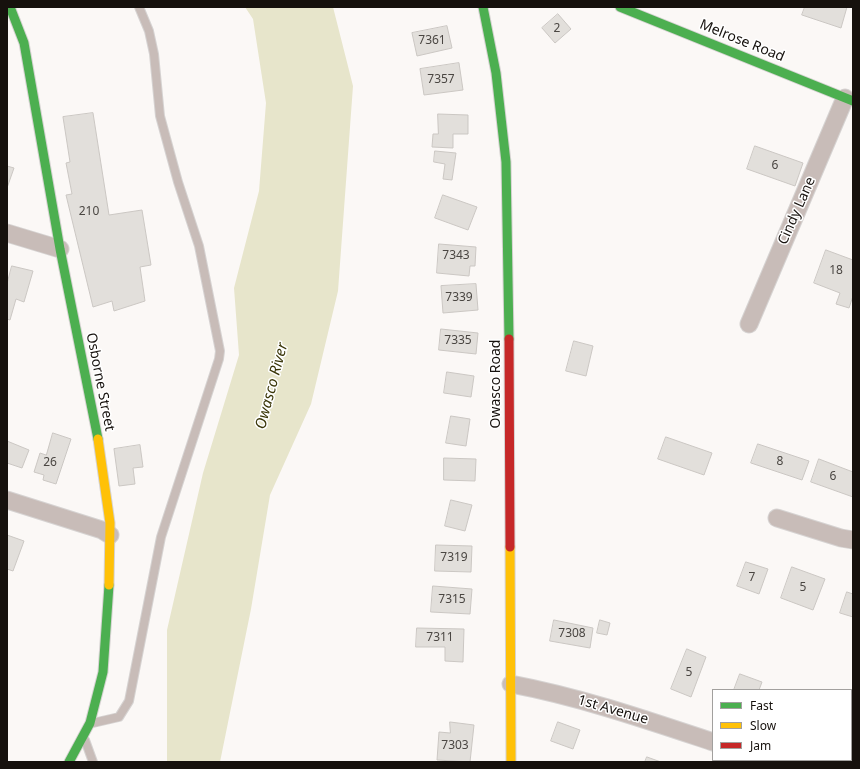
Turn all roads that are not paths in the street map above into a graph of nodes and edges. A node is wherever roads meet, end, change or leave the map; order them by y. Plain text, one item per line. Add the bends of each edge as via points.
1 (10, 7) edge
2 (139, 7) edge
3 (483, 7) edge
4 (620, 7) edge
5 (849, 100) edge
6 (7, 233) edge
7 (60, 249) junction
8 (749, 324) dead end
9 (7, 500) edge
10 (777, 518) dead end
11 (110, 535) junction
12 (853, 540) edge
13 (511, 684) junction
14 (90, 724) junction
15 (83, 737) junction
16 (712, 742) edge
17 (69, 762) edge
18 (93, 762) edge
19 (511, 762) edge

1 - 7 street, Osborne Street via 24,44
2 - 14 lane via 149,31 154,54 160,116 199,246 220,351 161,537 129,701 119,717
3 - 13 street, Owasco Road via 496,65 505,133 508,185
4 - 5 street, Melrose Road
5 - 8 street, Cindy Lane
6 - 7 street
7 - 11 street, Osborne Street via 97,435
9 - 11 street via 102,530
10 - 12 street
11 - 14 street, Osborne Street via 103,672
13 - 16 street, 1st Avenue via 540,689
13 - 19 street, Owasco Road
14 - 15 street, Osborne Street
15 - 17 street, Osborne Street
15 - 18 lane

